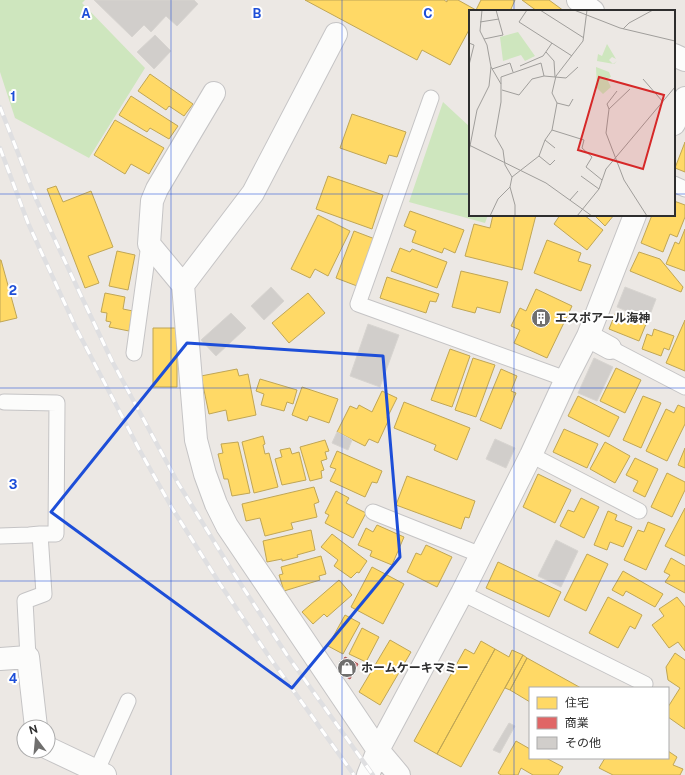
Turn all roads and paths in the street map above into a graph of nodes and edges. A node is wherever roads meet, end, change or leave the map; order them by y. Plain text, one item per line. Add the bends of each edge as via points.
1 (578, 0) edge
2 (592, 10) edge
3 (336, 34) dead end
4 (675, 55) edge
5 (685, 60) edge
6 (214, 93) dead end
7 (431, 98) dead end
8 (685, 98) edge
9 (675, 122) edge
10 (675, 184) edge
11 (685, 189) edge
12 (636, 216) edge
13 (149, 244) junction
14 (183, 285) junction
15 (588, 336) junction
16 (610, 348) joint
17 (134, 352) dead end
18 (566, 379) junction
19 (685, 387) edge
20 (4, 402) dead end
21 (531, 455) junction
22 (373, 512) dead end
23 (639, 512) dead end
24 (40, 534) junction
25 (0, 536) edge
26 (481, 555) junction
27 (462, 593) junction
28 (28, 657) junction
29 (0, 660) edge
30 (645, 684) dead end
31 (128, 701) dead end
32 (35, 719) edge
33 (378, 750) junction
34 (56, 752) edge
35 (101, 773) edge
36 (368, 775) edge
37 (399, 775) edge

1 - 2 street
3 - 14 street via 253,193
4 - 5 street
6 - 13 street via 157,189 152,202
7 - 18 lane via 358,304
8 - 9 street
10 - 11 lane
12 - 15 street
13 - 14 street
13 - 17 lane
14 - 33 street via 196,440 216,504 227,526
15 - 16 street
15 - 18 street
16 - 19 lane
18 - 21 street
20 - 24 lane via 57,403 56,534
21 - 23 lane
21 - 26 street
22 - 26 lane
24 - 25 lane
24 - 28 lane via 44,594 25,601
26 - 27 street
27 - 30 lane
27 - 33 street
28 - 29 street
28 - 32 street
31 - 35 lane
33 - 36 street
33 - 37 street
34 - 35 street

